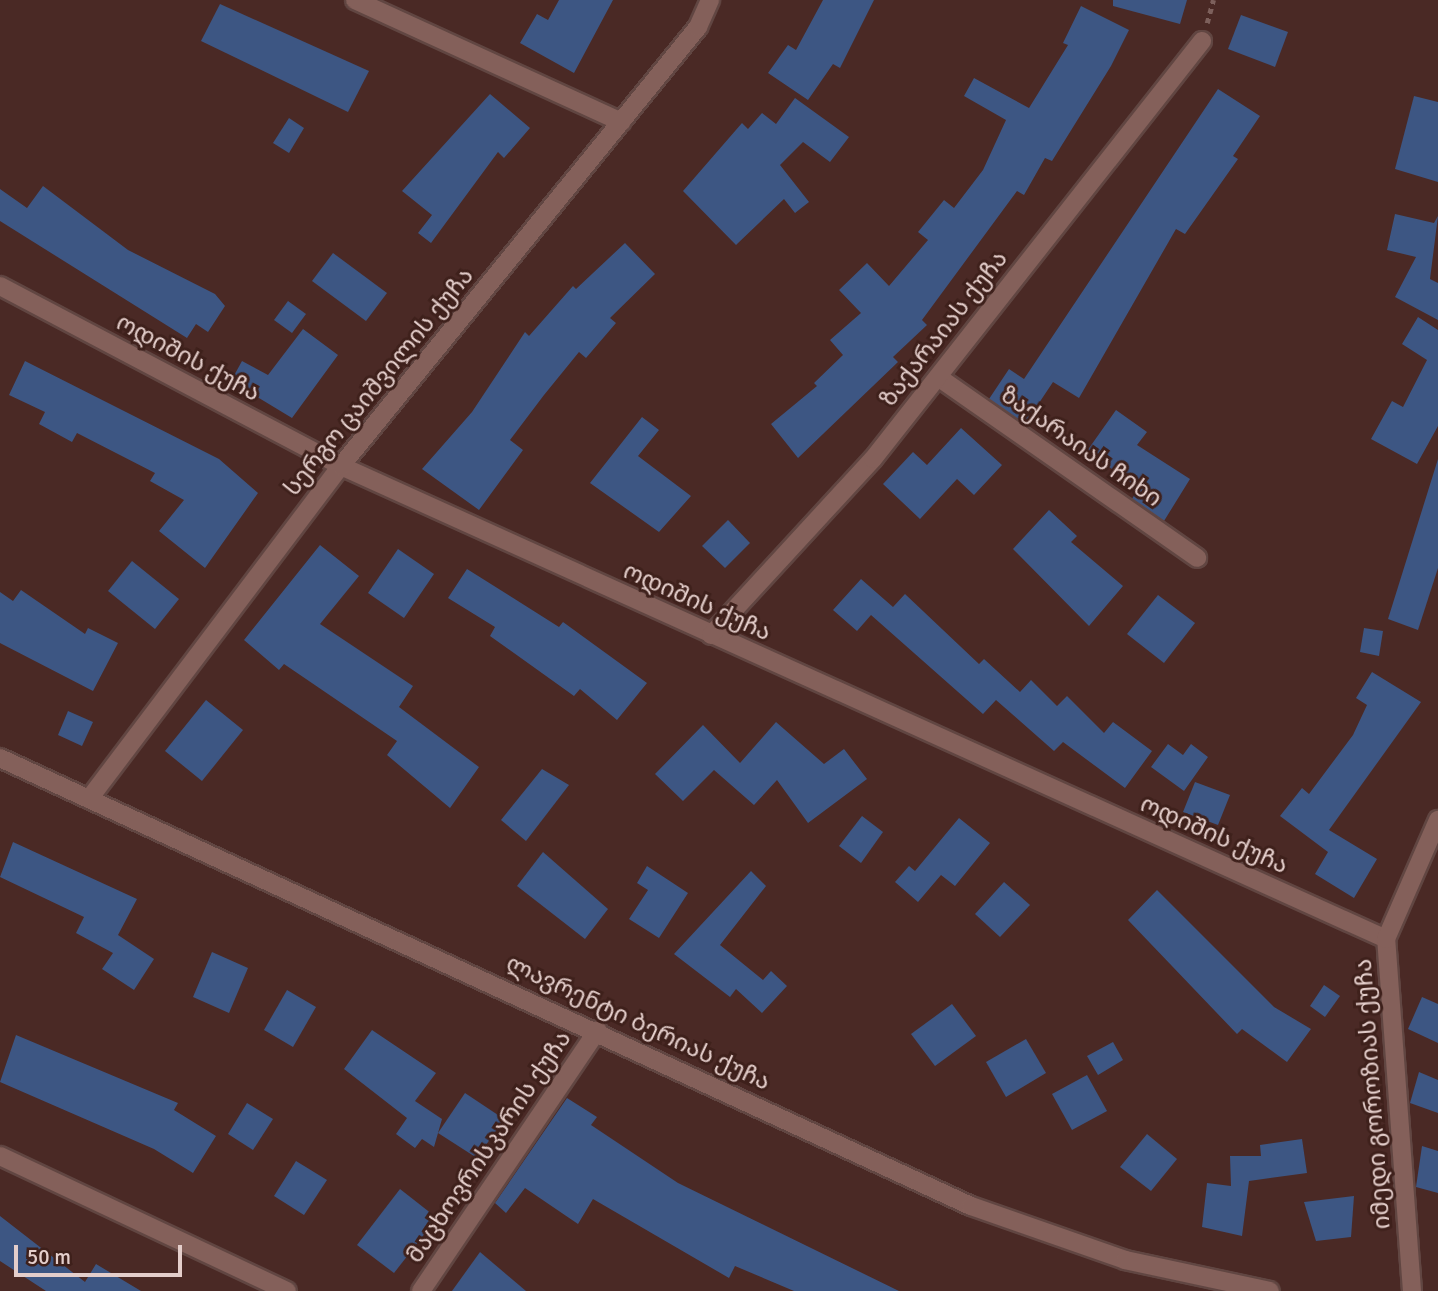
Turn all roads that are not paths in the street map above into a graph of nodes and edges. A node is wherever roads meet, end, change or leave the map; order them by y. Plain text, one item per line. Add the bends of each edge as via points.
1 (355, 0) edge
2 (710, 0) edge
3 (1202, 41) dead end
4 (621, 122) junction
5 (0, 286) edge
6 (937, 377) junction
7 (341, 467) junction
8 (1197, 558) dead end
9 (711, 635) junction
10 (0, 758) edge
11 (89, 799) junction
12 (1438, 825) edge
13 (1386, 939) junction
14 (598, 1030) junction
15 (0, 1156) edge
16 (287, 1291) edge
17 (421, 1291) edge
18 (1270, 1291) edge
19 (1412, 1291) edge

1 - 4 street
2 - 4 street, სერგო ცაიშვილის ქუჩა via 698,27
3 - 6 street, ზაქარაიას ქუჩა
4 - 7 street, სერგო ცაიშვილის ქუჩა
5 - 7 street, ოდიშის ქუჩა
6 - 8 street, ზაქარაიას ჩიხი
6 - 9 street, ზაქარაიას ქუჩა via 873,459
7 - 9 street, ოდიშის ქუჩა
7 - 11 street, სერგო ცაიშვილის ქუჩა
9 - 13 street, ოდიშის ქუჩა
10 - 11 street, ლავრენტი ბერიას ქუჩა
11 - 14 street, ლავრენტი ბერიას ქუჩა
12 - 13 street, იმედი გოროზიას ქუჩა
13 - 19 street, იმედი გოროზიას ქუჩა
14 - 17 street, მაცხოვრისკარის ქუჩა
14 - 18 street, ლავრენტი ბერიას ქუჩა via 971,1206 1125,1260
15 - 16 street

